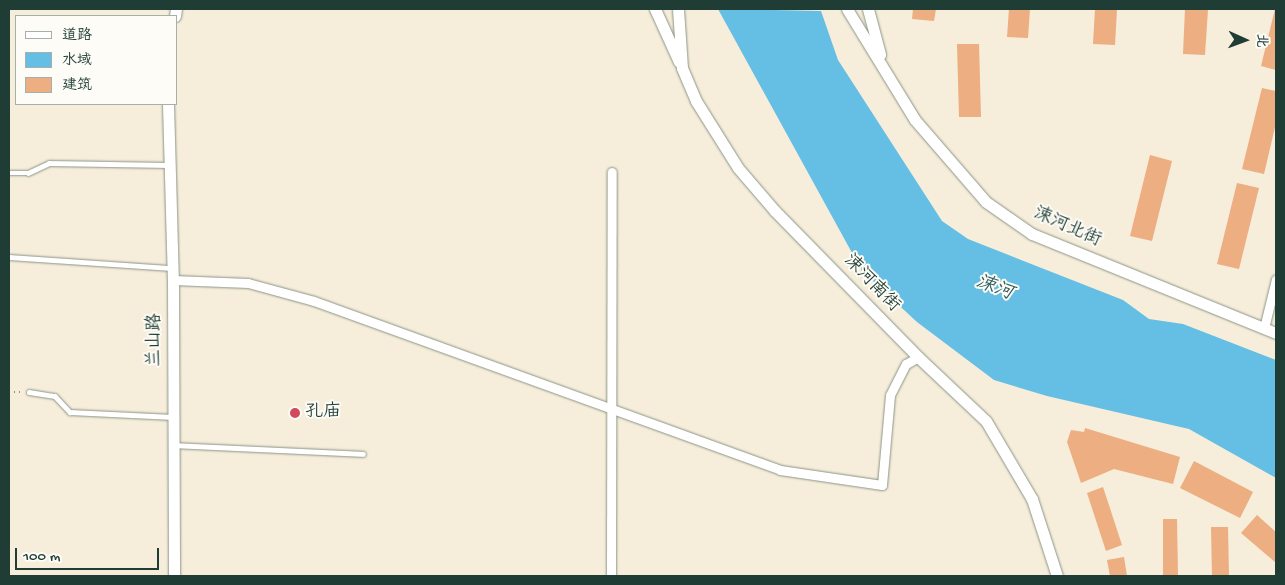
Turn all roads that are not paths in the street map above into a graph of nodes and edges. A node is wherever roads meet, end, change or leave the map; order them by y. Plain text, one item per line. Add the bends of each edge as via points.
1 (655, 9) edge
2 (660, 9) edge
3 (678, 9) edge
4 (847, 9) edge
5 (868, 9) edge
6 (886, 73) junction
7 (696, 100) junction
8 (168, 105) edge
9 (170, 165) junction
10 (612, 172) dead end
11 (9, 174) edge
12 (9, 258) edge
13 (173, 268) junction
14 (1276, 279) edge
15 (173, 280) junction
16 (1264, 328) junction
17 (1276, 333) edge
18 (918, 357) junction
19 (29, 392) road end
20 (612, 407) junction
21 (173, 417) junction
22 (174, 445) junction
23 (363, 454) dead end
24 (174, 576) edge
25 (611, 576) edge
26 (1057, 576) edge

1 - 7 main road
2 - 3 main road via 663,14 670,15
3 - 7 main road, 涑河南街 via 682,68
4 - 6 main road, 涑河北街
5 - 6 main road
6 - 16 main road, 涑河北街 via 916,120 986,202 1032,234
7 - 18 main road, 涑河南街 via 738,168 762,197
8 - 9 main road, 兰山路
9 - 11 lane via 49,163 28,173
9 - 13 main road, 兰山路
10 - 20 street
12 - 13 lane
13 - 15 main road, 兰山路
14 - 16 street
15 - 20 street via 248,283 314,301
15 - 21 main road, 兰山路
16 - 17 main road, 涑河北街
18 - 20 street via 906,364 890,395 882,485 780,470
18 - 26 main road, 涑河南街 via 986,421 1032,499
19 - 21 lane via 54,396 70,412
20 - 25 street
21 - 22 main road, 兰山路
22 - 23 lane
22 - 24 main road, 兰山路

